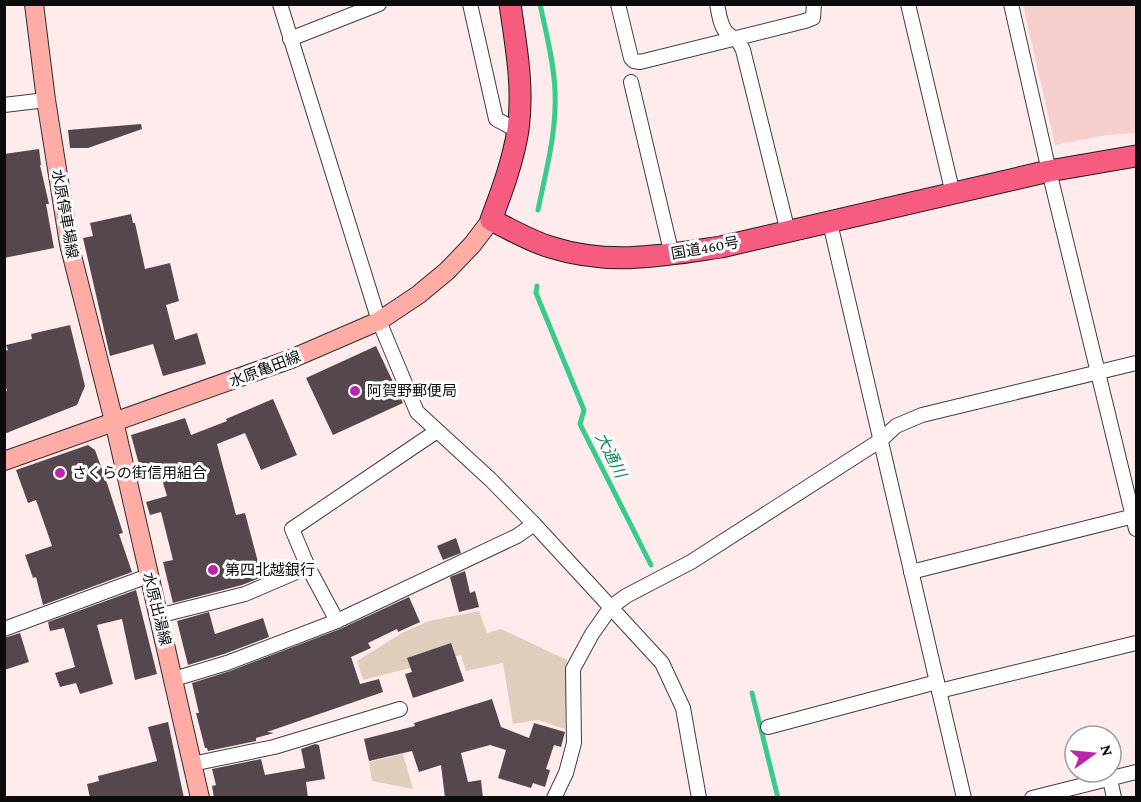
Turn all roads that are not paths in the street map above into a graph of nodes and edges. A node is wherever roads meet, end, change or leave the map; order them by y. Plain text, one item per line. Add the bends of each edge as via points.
1 (34, 4) edge
2 (280, 4) edge
3 (379, 4) edge
4 (470, 4) edge
5 (510, 4) edge
6 (618, 4) edge
7 (717, 4) edge
8 (814, 4) edge
9 (908, 4) edge
10 (1011, 4) edge
11 (736, 38) junction
12 (290, 39) junction
13 (631, 82) dead end
14 (46, 100) junction
15 (4, 105) edge
16 (518, 131) junction
17 (1137, 156) edge
18 (1049, 171) junction
19 (953, 194) junction
20 (491, 220) junction
21 (830, 223) junction
22 (789, 232) junction
23 (672, 255) junction
24 (379, 321) junction
25 (1137, 363) edge
26 (1098, 372) junction
27 (114, 420) junction
28 (437, 431) junction
29 (881, 440) junction
30 (4, 461) edge
31 (1135, 523) edge
32 (534, 524) junction
33 (308, 567) junction
34 (911, 572) junction
35 (148, 576) junction
36 (611, 607) junction
37 (158, 616) junction
38 (337, 621) junction
39 (4, 629) edge
40 (1137, 643) edge
41 (174, 679) junction
42 (938, 686) junction
43 (400, 709) dead end
44 (768, 728) dead end
45 (192, 764) junction
46 (1089, 784) edge
47 (200, 798) edge
48 (554, 798) edge
49 (699, 798) edge
50 (964, 798) edge
51 (1032, 798) edge

1 - 14 main road, 水原停車場線
2 - 12 street
3 - 12 street
4 - 16 street via 496,119
5 - 16 highway via 518,66
6 - 11 street via 634,61
7 - 11 street via 724,30
8 - 11 street via 813,18
9 - 19 street
10 - 18 street
11 - 22 street via 743,50
12 - 24 street
13 - 23 street
14 - 15 street
14 - 27 main road, 水原停車場線 via 69,244
16 - 20 highway
17 - 18 highway, 国道460号
18 - 19 highway, 国道460号
18 - 26 street
19 - 21 highway, 国道460号
20 - 23 highway, 国道460号 via 548,247 581,256 612,260
20 - 24 main road, 水原亀田線 via 447,271
21 - 22 highway, 国道460号
21 - 29 street
22 - 23 highway, 国道460号
24 - 27 main road, 水原亀田線 via 270,367
24 - 28 street via 417,412
25 - 26 street
26 - 29 street via 922,415 896,426
26 - 31 street
27 - 30 main road, 水原亀田線
27 - 35 main road, 水原出湯線
28 - 32 street
28 - 33 street via 292,529
29 - 34 street
29 - 36 street via 691,562
31 - 34 street
32 - 36 street
32 - 38 street via 518,536
33 - 37 street via 245,594
33 - 38 street
34 - 42 street
35 - 37 main road, 水原出湯線
35 - 39 street
36 - 48 street via 573,669 574,743
36 - 49 street via 662,663 675,690 683,708
37 - 41 main road, 水原出湯線
38 - 41 street
40 - 42 street
41 - 45 main road, 水原出湯線
42 - 44 street
42 - 50 street
43 - 45 street via 274,747
45 - 47 main road, 水原出湯線
46 - 51 street

